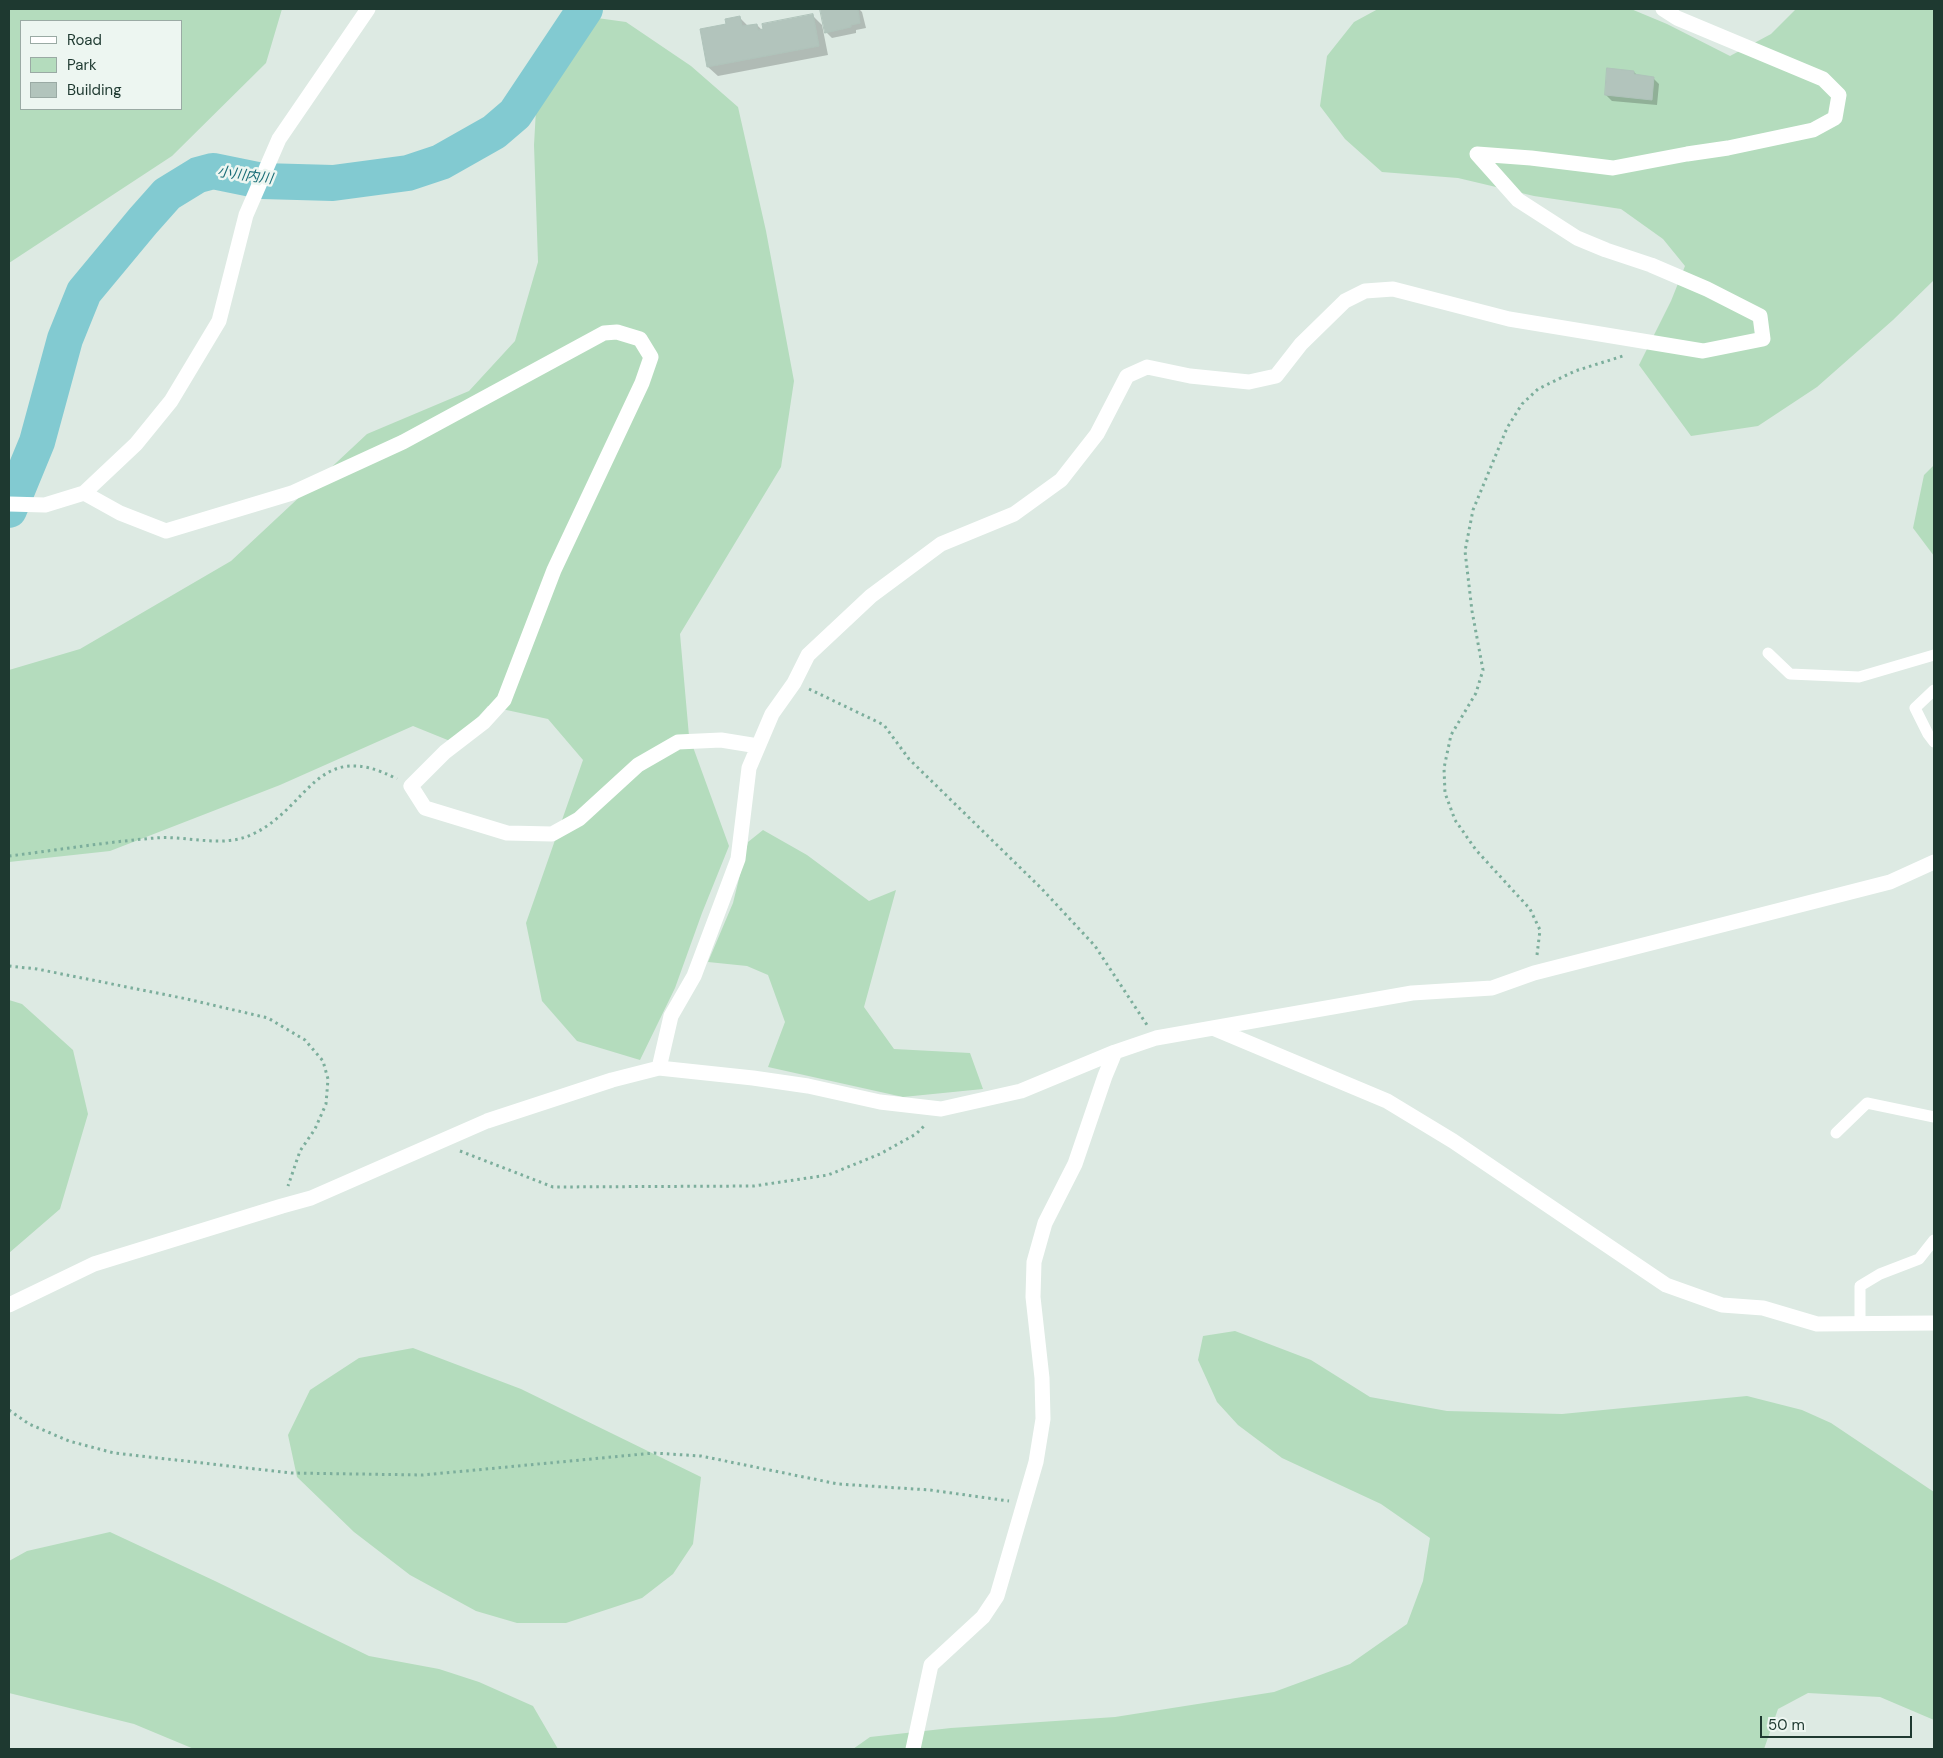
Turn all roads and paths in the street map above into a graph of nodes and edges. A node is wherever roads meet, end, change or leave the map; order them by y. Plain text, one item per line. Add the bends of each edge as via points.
1 (368, 9) edge
2 (1663, 9) edge
3 (1626, 356) dead end
4 (84, 493) junction
5 (9, 504) edge
6 (1768, 653) dead end
7 (1934, 655) edge
8 (794, 683) junction
9 (1934, 690) edge
10 (1934, 742) edge
11 (758, 746) junction
12 (410, 786) junction
13 (9, 856) edge
14 (1934, 862) edge
15 (9, 966) edge
16 (1534, 973) junction
17 (1213, 1028) junction
18 (1156, 1038) junction
19 (1115, 1052) junction
20 (659, 1068) junction
21 (941, 1109) junction
22 (1934, 1117) edge
23 (1836, 1133) dead end
24 (444, 1139) junction
25 (282, 1206) junction
26 (1934, 1240) edge
27 (9, 1305) edge
28 (1860, 1323) junction
29 (1934, 1323) edge
30 (9, 1410) edge
31 (1024, 1503) junction
32 (913, 1749) edge

1 - 4 street via 279,139 246,215 218,321 171,401 136,444
2 - 8 street via 1677,18 1823,79 1839,95 1835,118 1813,130 1613,168 1477,154 1518,200 1578,238 1651,265 1760,316 1763,339 1703,351 1509,319 1393,289 1364,291 1345,301 1301,344 1276,376 1248,382 1190,376 1147,367 1127,376 1097,434 1061,480 1014,514 942,544 872,596 808,655
3 - 16 path via 1575,371 1538,389 1522,404 1507,428 1473,510 1465,551 1483,670 1476,693 1451,735 1444,768 1445,793 1455,820 1476,850 1530,909 1540,930
4 - 5 street via 46,505
4 - 12 street via 120,513 166,531 292,493 403,442 604,333 616,332 640,339 651,357 642,383 554,570 504,700 484,722 444,752
6 - 7 lane via 1790,674 1859,677
8 - 11 street via 772,714
8 - 18 path via 884,725 909,759 1041,888 1095,946
9 - 10 lane via 1915,708
11 - 12 street via 721,740 678,742 638,764 579,819 552,834 507,833 426,808
11 - 20 street via 749,768 738,859 694,976 671,1016
12 - 13 path via 384,773 357,766 336,768 310,785 274,821 252,835 222,842 158,838
14 - 16 street via 1890,882
15 - 25 path via 187,999 268,1018 304,1040 323,1061 328,1079 326,1104 315,1130 300,1151
16 - 17 street via 1492,988 1412,992
17 - 18 street
17 - 28 street via 1387,1101 1453,1141 1666,1285 1722,1305 1763,1308 1817,1324
18 - 19 street
19 - 21 street via 1021,1091
19 - 31 street via 1075,1164 1045,1224 1034,1262 1033,1298 1043,1419 1036,1462
20 - 21 street via 753,1078 880,1102
20 - 24 street via 505,1115
21 - 24 path via 916,1134 880,1154 828,1175 754,1186 554,1187 458,1150
22 - 23 lane via 1867,1103
24 - 25 street via 311,1198
25 - 27 street via 94,1264
26 - 28 lane via 1919,1259 1880,1274 1860,1286
28 - 29 street
30 - 31 path via 28,1424 69,1441 114,1453 291,1473 423,1475 654,1453 701,1456 838,1484 930,1490
31 - 32 street via 997,1596 983,1617 931,1665

